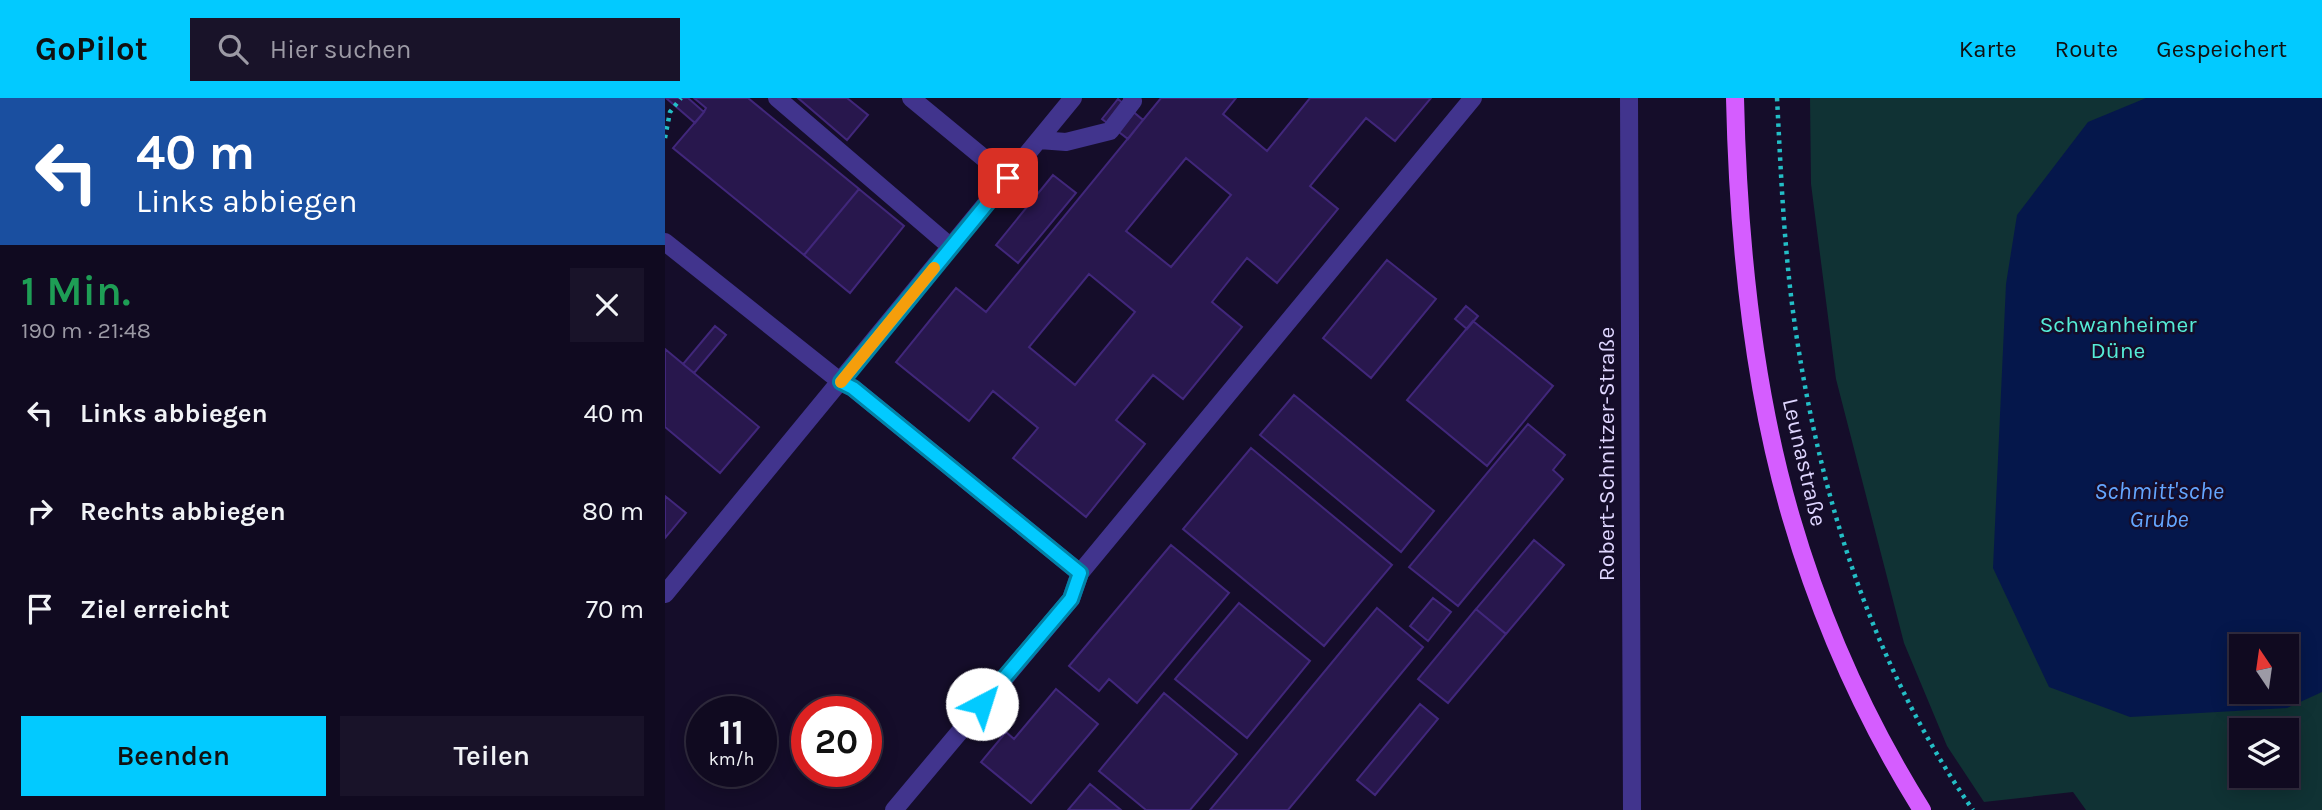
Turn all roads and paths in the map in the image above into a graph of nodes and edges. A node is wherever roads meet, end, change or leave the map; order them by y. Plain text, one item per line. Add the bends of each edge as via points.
1 (681, 98) edge
2 (777, 98) edge
3 (911, 98) edge
4 (1073, 98) edge
5 (1132, 98) edge
6 (1473, 98) edge
7 (1629, 98) edge
8 (1735, 98) edge
9 (1777, 98) edge
10 (665, 138) edge
11 (1039, 140) junction
12 (1008, 178) junction
13 (665, 242) edge
14 (951, 247) junction
15 (841, 382) junction
16 (1080, 573) junction
17 (665, 593) edge
18 (894, 810) edge
19 (1632, 810) edge
20 (1922, 810) edge
21 (1973, 810) edge

1 - 10 path via 670,112
2 - 14 street
3 - 12 street
4 - 11 street
5 - 11 street via 1110,131 1066,142
6 - 16 street
7 - 19 street, Robert-Schnitzer-Straße
8 - 20 main road, Leunastraße via 1749,300 1768,422 1790,515 1849,675
9 - 21 path via 1795,324 1832,506 1882,646 1912,708
11 - 12 street
12 - 14 street
13 - 15 street
14 - 15 street
15 - 16 street
15 - 17 street
16 - 18 street via 1071,599

